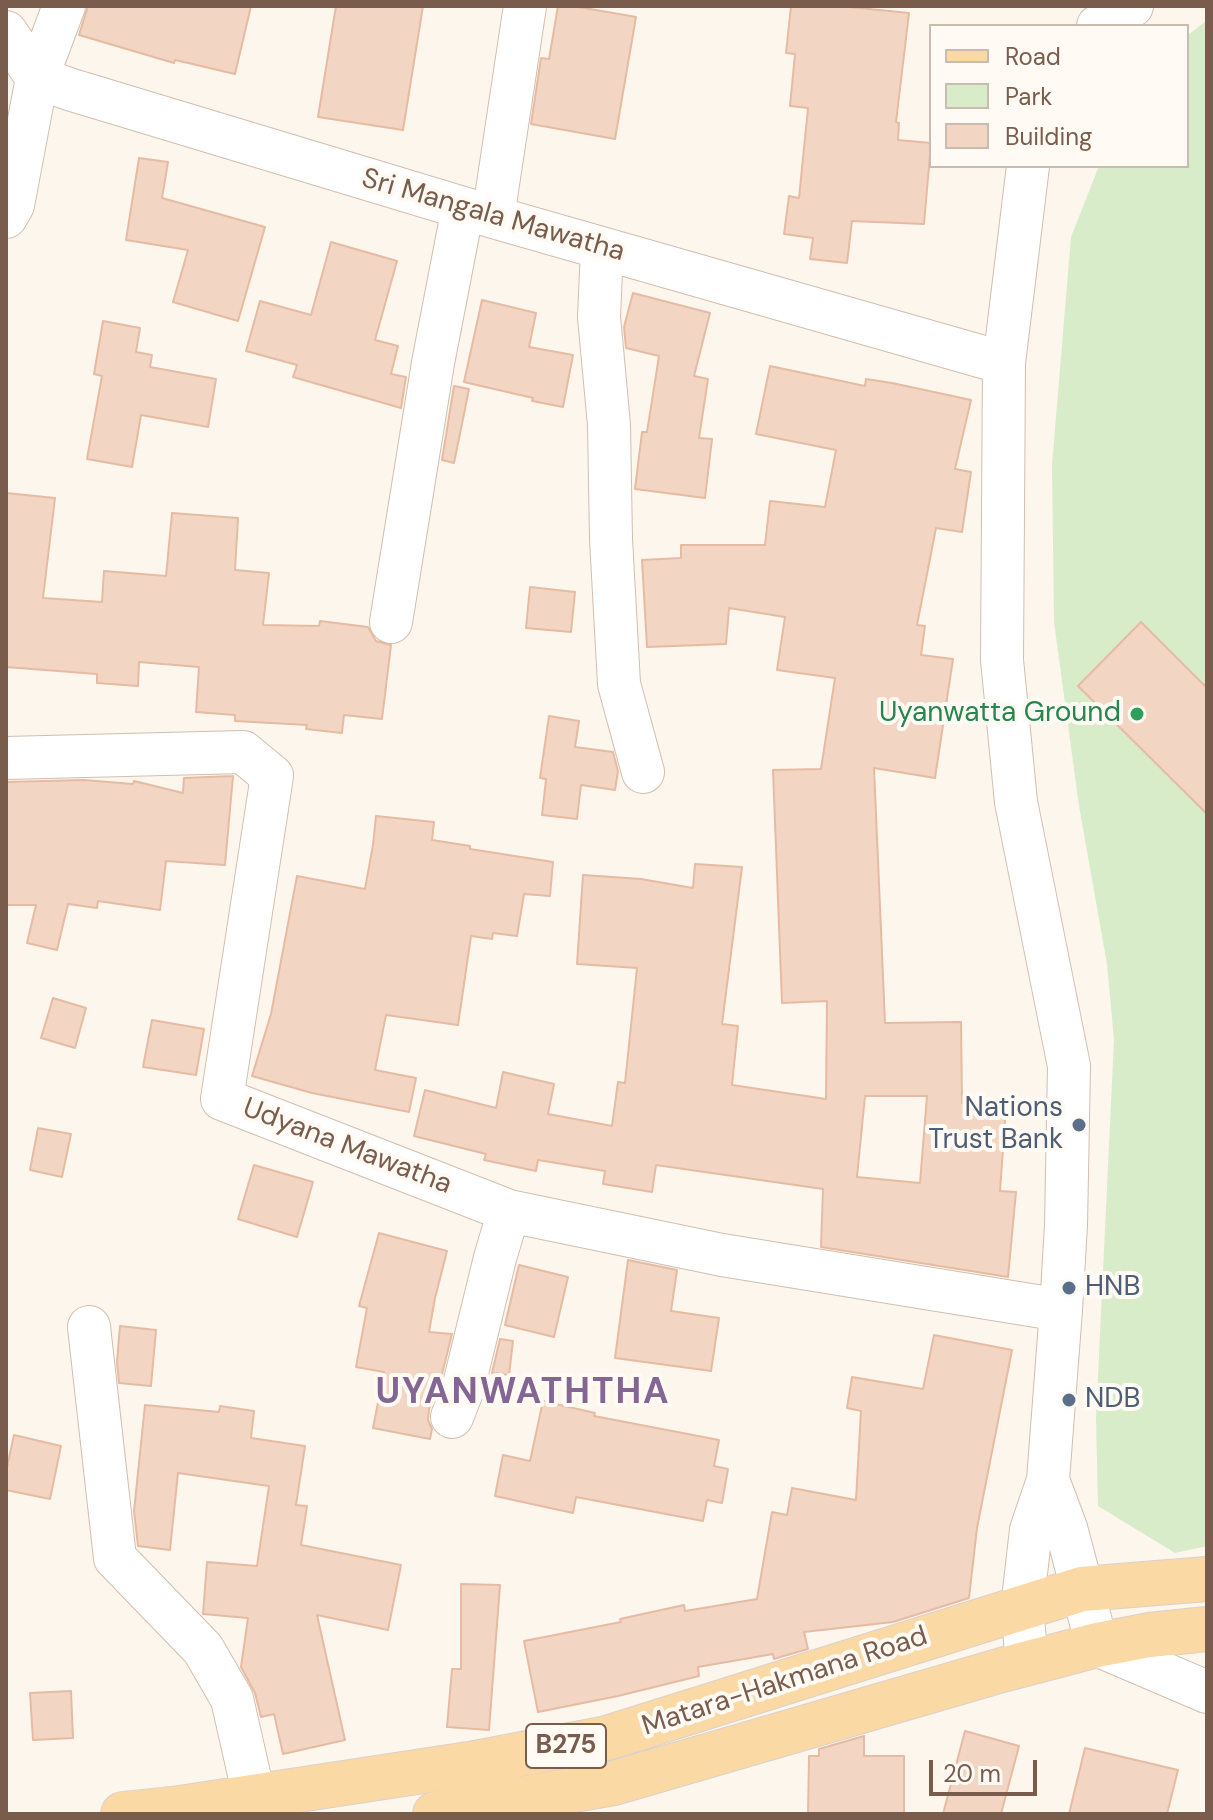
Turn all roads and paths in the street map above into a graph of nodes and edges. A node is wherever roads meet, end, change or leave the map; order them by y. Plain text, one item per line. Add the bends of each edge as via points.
1 (64, 6) edge
2 (525, 6) edge
3 (1080, 6) edge
4 (1132, 6) edge
5 (1089, 24) edge
6 (1101, 24) edge
7 (6, 32) edge
8 (37, 78) junction
9 (1028, 168) edge
10 (478, 213) junction
11 (6, 217) edge
12 (602, 249) junction
13 (1004, 363) junction
14 (391, 622) dead end
15 (6, 758) edge
16 (643, 772) dead end
17 (509, 1211) junction
18 (1061, 1310) junction
19 (89, 1327) dead end
20 (452, 1417) dead end
21 (1048, 1480) junction
22 (1207, 1579) edge
23 (1082, 1589) junction
24 (1022, 1608) junction
25 (1207, 1629) edge
26 (1097, 1645) junction
27 (1027, 1663) junction
28 (1207, 1692) edge
29 (254, 1796) junction
30 (123, 1814) edge
31 (435, 1814) edge

1 - 8 street
2 - 10 street
3 - 5 street
4 - 6 street
7 - 8 street
8 - 10 street, Sri Mangala Mawatha
8 - 11 street via 13,205
9 - 13 street
10 - 12 street, Sri Mangala Mawatha
10 - 14 street via 433,363
12 - 13 street, Sri Mangala Mawatha
12 - 16 street via 599,317 609,425 619,684
13 - 18 street via 1002,660 1016,802 1069,1066
15 - 17 street, Udyana Mawatha via 243,752 272,776 222,1099
17 - 18 street, Udyana Mawatha via 722,1255
17 - 20 street
18 - 21 street
19 - 29 street via 115,1558 211,1662 232,1699
21 - 23 street
21 - 24 street via 1031,1530
22 - 23 main road, Matara-Hakmana Road / B275
23 - 24 main road, Matara-Hakmana Road / B275
23 - 26 street
24 - 27 street
24 - 29 main road, Matara-Hakmana Road / B275 via 607,1738
25 - 26 main road, Matara-Hakmana Road / B275
26 - 27 main road, Matara-Hakmana Road / B275
26 - 28 street
27 - 31 main road, Matara-Hakmana Road / B275 via 614,1783
29 - 30 main road, Matara-Hakmana Road / B275

